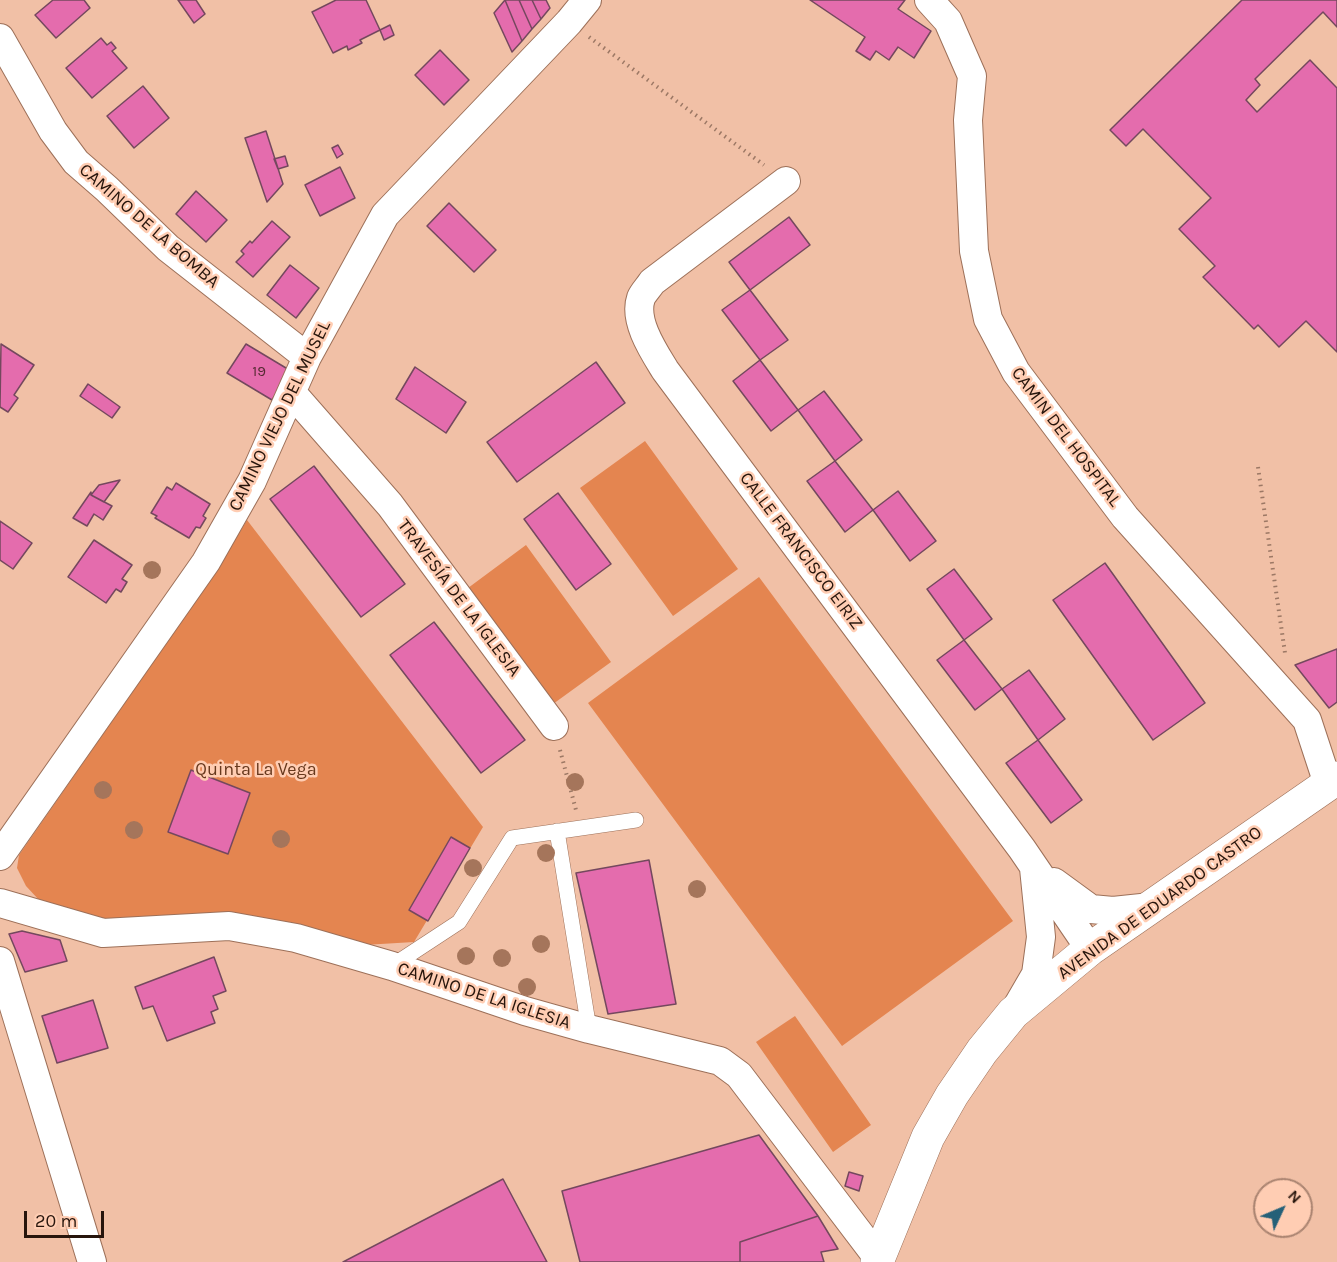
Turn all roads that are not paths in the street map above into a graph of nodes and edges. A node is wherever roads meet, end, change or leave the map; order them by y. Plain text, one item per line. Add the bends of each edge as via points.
1 (587, 0) edge
2 (929, 0) edge
3 (0, 38) edge
4 (786, 181) road end
5 (307, 357) junction
6 (292, 393) junction
7 (554, 726) road end
8 (1332, 781) edge
9 (636, 820) dead end
10 (557, 831) junction
11 (0, 856) edge
12 (1034, 866) junction
13 (0, 903) edge
14 (1151, 907) junction
15 (1090, 949) junction
16 (0, 962) edge
17 (392, 966) junction
18 (1013, 1013) junction
19 (589, 1029) junction
20 (877, 1260) edge
21 (92, 1262) edge

1 - 5 street, CAMINO VIEJO DEL MUSEL via 385,215
2 - 8 street, CAMIN DEL HOSPITAL via 948,21 972,76 968,120 974,251 988,319 1016,372 1125,517 1306,720
3 - 5 street, CAMINO DE LA BOMBA via 53,131 76,162 168,248
4 - 12 street, CALLE FRANCISCO EIRIZ via 652,282 641,299 647,341
5 - 6 street, CAMINO VIEJO DEL MUSEL
6 - 7 street, TRAVESÍA DE LA IGLESIA via 390,505
6 - 11 street, CAMINO VIEJO DEL MUSEL via 252,481 206,562
8 - 14 street, AVENIDA DE EDUARDO CASTRO
9 - 10 lane
10 - 17 lane via 512,838 459,922
10 - 19 lane
12 - 14 street via 1091,909
12 - 15 street, CALLE FRANCISCO EIRIZ
12 - 18 street via 1041,937 1036,974
13 - 17 street, CAMINO DE LA IGLESIA via 103,933 229,926 296,938
14 - 15 street, AVENIDA DE EDUARDO CASTRO
15 - 18 street, AVENIDA DE EDUARDO CASTRO
16 - 21 street
17 - 19 street, CAMINO DE LA IGLESIA
18 - 20 street, AVENIDA DE EDUARDO CASTRO via 982,1051 928,1137
19 - 20 street, CAMINO DE LA IGLESIA via 720,1061 739,1075

